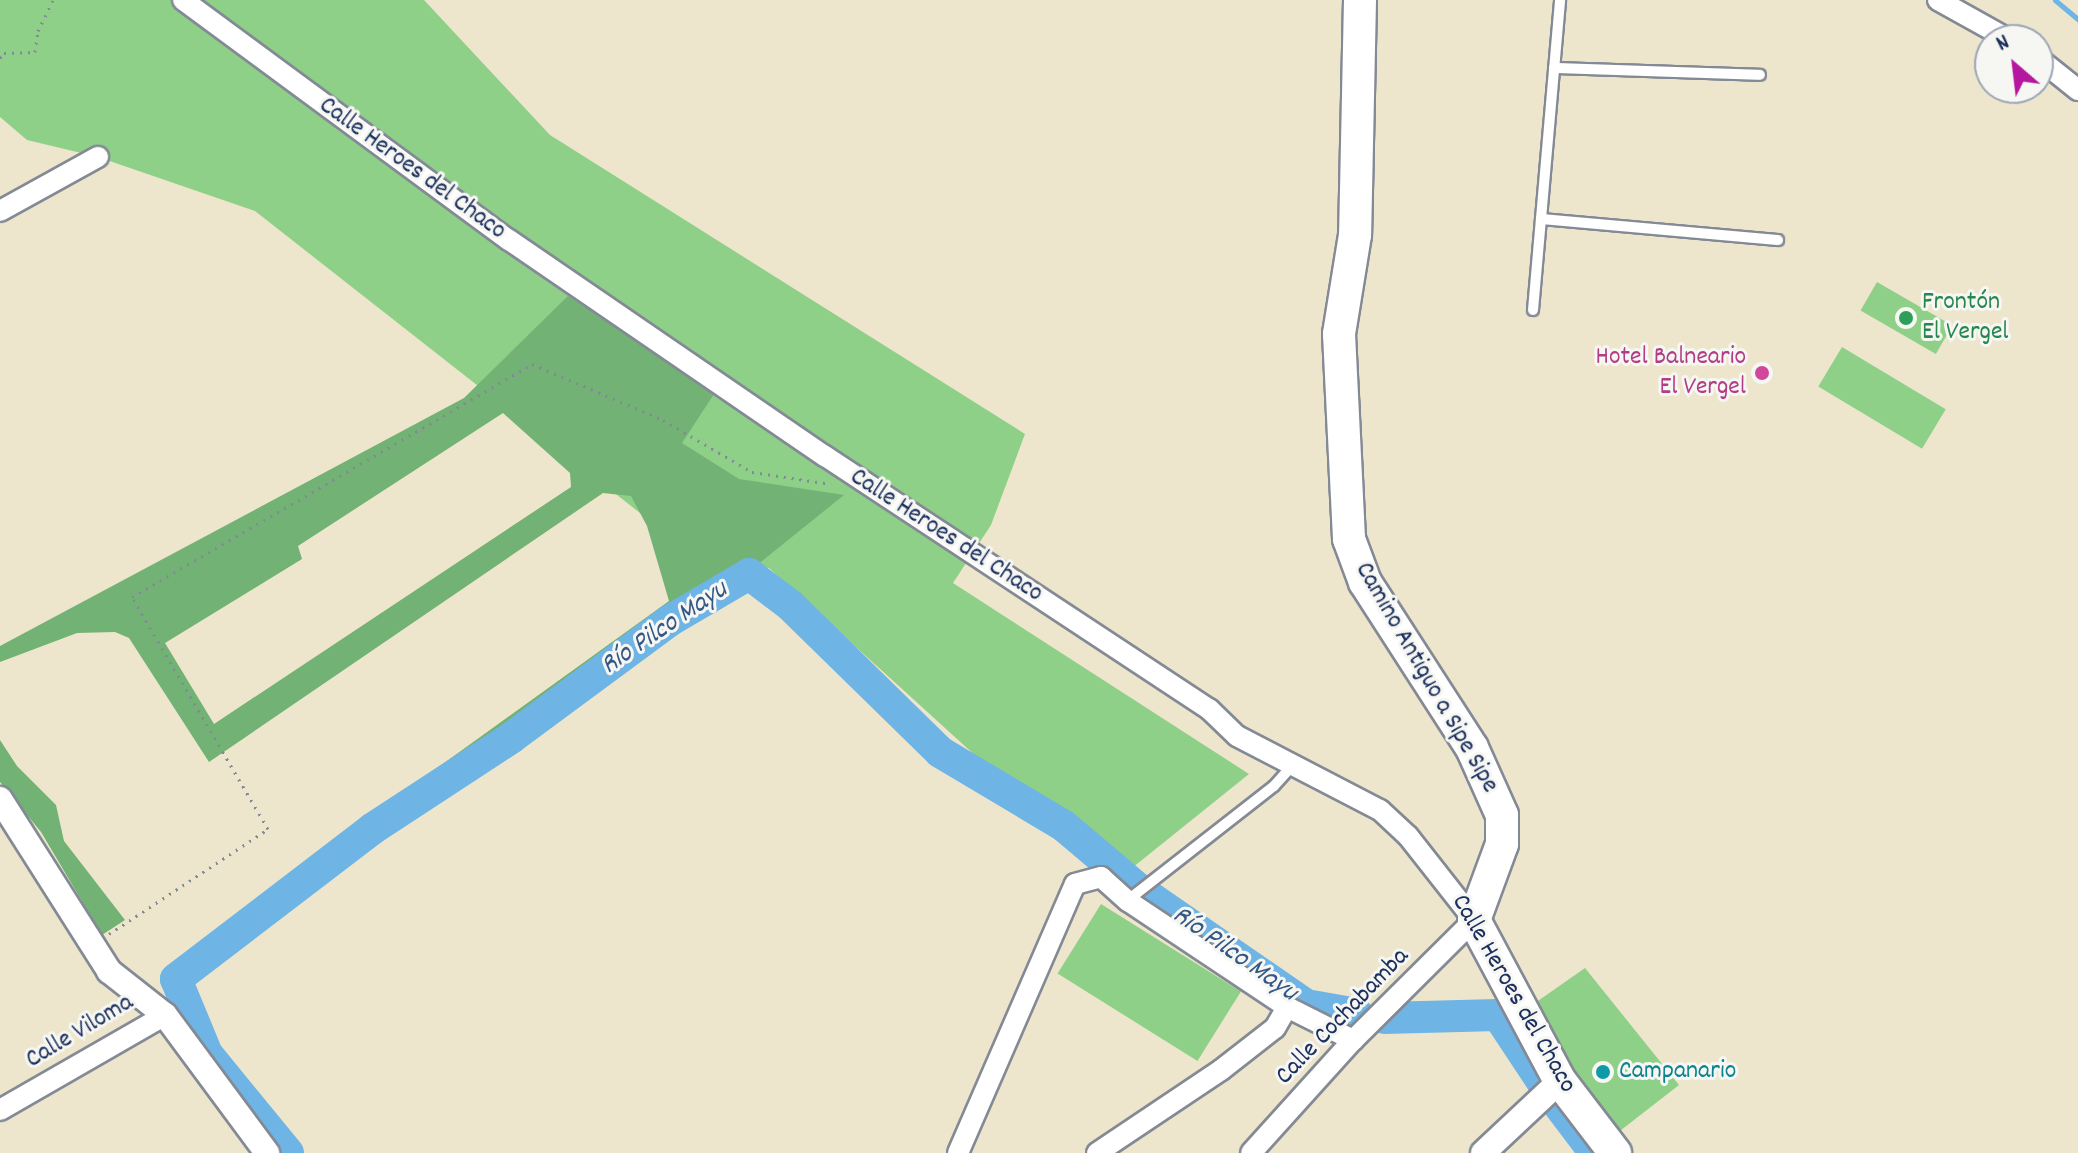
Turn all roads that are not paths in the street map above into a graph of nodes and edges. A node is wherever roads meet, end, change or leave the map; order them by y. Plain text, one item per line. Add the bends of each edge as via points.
1 (183, 0) edge
2 (1360, 0) edge
3 (1560, 0) edge
4 (1938, 0) edge
5 (1981, 24) edge
6 (1554, 68) junction
7 (2054, 71) edge
8 (1760, 75) dead end
9 (2078, 90) edge
10 (98, 157) dead end
11 (0, 211) edge
12 (1541, 219) junction
13 (1778, 240) dead end
14 (1533, 310) dead end
15 (1293, 765) junction
16 (0, 799) edge
17 (1128, 901) junction
18 (1474, 920) junction
19 (1287, 1007) junction
20 (165, 1015) junction
21 (1353, 1040) junction
22 (1560, 1081) junction
23 (0, 1110) edge
24 (267, 1153) edge
25 (958, 1153) edge
26 (1097, 1153) edge
27 (1251, 1153) edge
28 (1483, 1153) edge
29 (1615, 1153) edge

1 - 15 street, Calle Heroes del Chaco via 509,240 1209,709 1237,736
2 - 18 main road, Camino Antiguo a Sipe Sipe via 1355,235 1339,334 1349,539 1365,582 1472,748 1502,815 1502,844
3 - 6 lane
4 - 5 street
6 - 8 lane
6 - 12 lane
7 - 9 street
10 - 11 street
12 - 13 lane
12 - 14 lane
15 - 17 lane via 1274,786
15 - 18 street, Calle Heroes del Chaco via 1380,810 1438,871
16 - 20 street via 109,971
17 - 19 street
17 - 25 street via 1101,877 1075,884
18 - 21 street, Calle Cochabamba
18 - 22 main road, Calle Heroes del Chaco
19 - 21 street
19 - 26 street via 1275,1028 1221,1070
20 - 23 street, Calle Viloma
20 - 24 street, Calle Viloma
21 - 27 street, Calle Cochabamba
22 - 28 street
22 - 29 main road, Calle Heroes del Chaco

